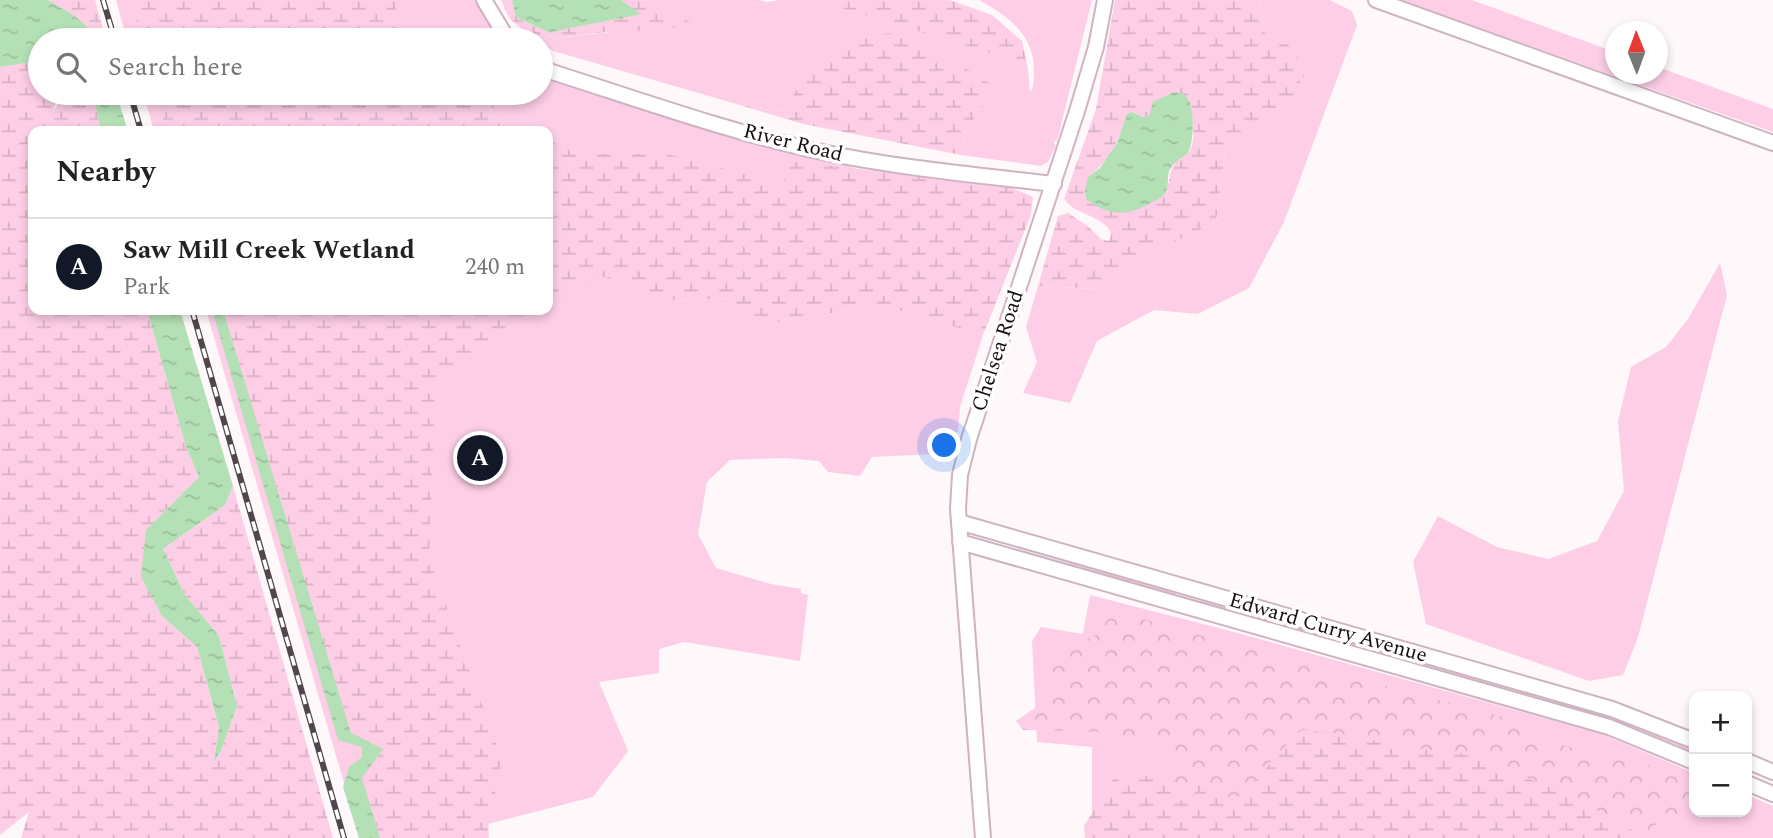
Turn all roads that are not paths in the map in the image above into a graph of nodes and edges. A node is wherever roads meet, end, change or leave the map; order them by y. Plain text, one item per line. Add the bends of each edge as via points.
1 (484, 0) edge
2 (1105, 0) edge
3 (1376, 0) edge
4 (501, 28) edge
5 (553, 72) edge
6 (1773, 143) edge
7 (1054, 184) junction
8 (959, 522) junction
9 (960, 542) junction
10 (1190, 588) junction
11 (1185, 606) junction
12 (1689, 739) edge
13 (1689, 760) edge
14 (1752, 763) edge
15 (1773, 772) edge
16 (1752, 785) edge
17 (1773, 794) edge
18 (983, 838) edge

1 - 4 street
2 - 7 street, Chelsea Road via 1096,47
3 - 6 street
5 - 7 street, River Road via 819,151 872,162
7 - 8 street, Chelsea Road via 969,439 960,475
8 - 9 street, Chelsea Road
8 - 10 street, Edward Curry Avenue
9 - 11 street, Edward Curry Avenue
9 - 18 street, Chelsea Road
10 - 11 street
10 - 12 street, Edward Curry Avenue via 1612,709
11 - 13 street, Edward Curry Avenue via 1609,727
14 - 15 street
16 - 17 street

